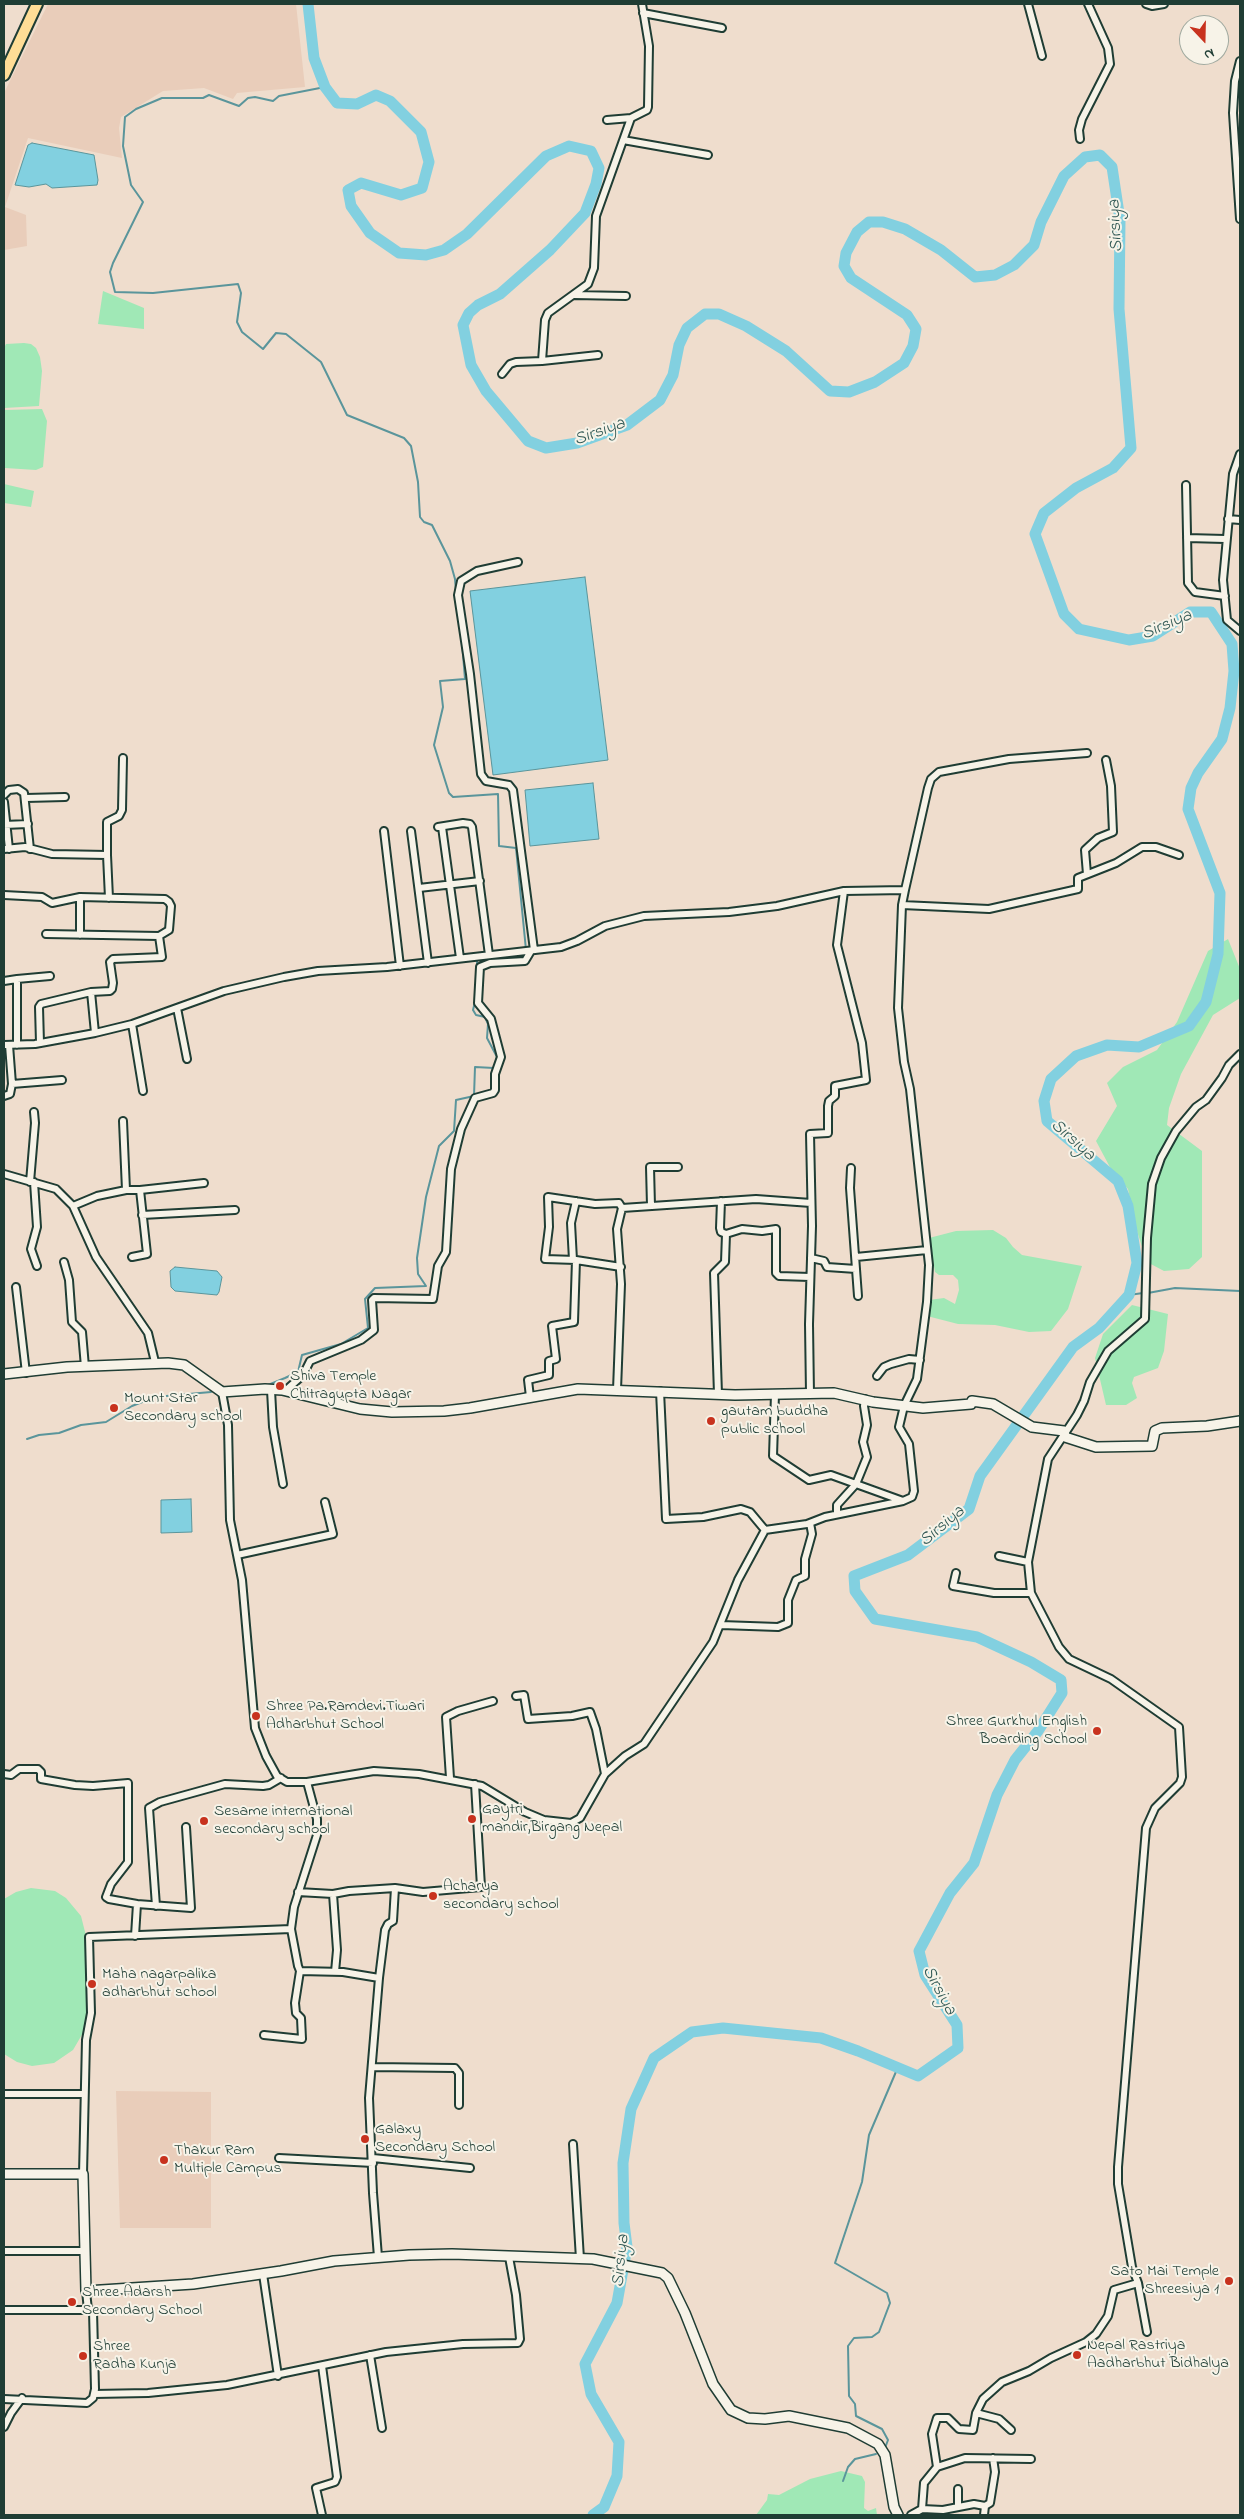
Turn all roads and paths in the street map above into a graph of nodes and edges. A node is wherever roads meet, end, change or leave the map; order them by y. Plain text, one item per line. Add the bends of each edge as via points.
1 (37, 4) edge
2 (642, 4) edge
3 (1028, 4) edge
4 (1088, 4) edge
5 (1146, 4) edge
6 (1164, 4) edge
7 (643, 12) junction
8 (722, 28) dead end
9 (1042, 56) dead end
10 (1240, 61) edge
11 (4, 75) edge
12 (631, 118) junction
13 (607, 120) dead end
14 (1080, 139) dead end
15 (623, 140) junction
16 (708, 155) dead end
17 (1240, 218) edge
18 (573, 295) junction
19 (626, 296) dead end
20 (598, 355) dead end
21 (542, 361) junction
22 (502, 374) dead end
23 (1240, 454) edge
24 (1186, 485) dead end
25 (1228, 518) junction
26 (1240, 520) edge
27 (1187, 538) junction
28 (1225, 539) junction
29 (518, 562) dead end
30 (1225, 596) junction
31 (1240, 631) edge
32 (1087, 753) dead end
33 (122, 758) dead end
34 (1106, 760) dead end
35 (4, 795) edge
36 (65, 797) dead end
37 (26, 798) junction
38 (4, 802) edge
39 (5, 824) edge
40 (28, 824) junction
41 (384, 831) dead end
42 (411, 831) dead end
43 (6, 849) edge
44 (30, 849) junction
45 (107, 855) junction
46 (1179, 855) dead end
47 (1087, 874) junction
48 (480, 881) junction
49 (450, 884) junction
50 (419, 888) junction
51 (906, 890) junction
52 (844, 892) junction
53 (4, 895) edge
54 (80, 897) junction
55 (109, 898) junction
56 (902, 905) junction
57 (46, 934) dead end
58 (80, 935) junction
59 (159, 936) junction
60 (529, 951) junction
61 (490, 954) junction
62 (460, 958) junction
63 (428, 963) junction
64 (400, 966) junction
65 (50, 976) dead end
66 (17, 979) junction
67 (4, 981) edge
68 (91, 992) junction
69 (177, 1008) junction
70 (132, 1024) junction
71 (95, 1033) junction
72 (40, 1042) junction
73 (7, 1045) edge
74 (18, 1045) junction
75 (1240, 1054) edge
76 (187, 1059) dead end
77 (62, 1080) dead end
78 (12, 1084) junction
79 (143, 1091) dead end
80 (4, 1096) edge
81 (34, 1112) dead end
82 (123, 1121) dead end
83 (678, 1167) dead end
84 (851, 1168) dead end
85 (4, 1174) edge
86 (32, 1182) junction
87 (204, 1183) dead end
88 (126, 1190) junction
89 (140, 1190) junction
90 (576, 1201) junction
91 (721, 1201) junction
92 (811, 1202) junction
93 (73, 1206) junction
94 (652, 1206) junction
95 (622, 1208) junction
96 (234, 1210) dead end
97 (142, 1214) junction
98 (726, 1234) junction
99 (927, 1250) junction
100 (132, 1257) dead end
101 (811, 1258) junction
102 (856, 1258) junction
103 (574, 1260) junction
104 (64, 1262) dead end
105 (37, 1266) dead end
106 (621, 1268) junction
107 (856, 1269) junction
108 (810, 1277) junction
109 (16, 1287) dead end
110 (858, 1296) dead end
111 (920, 1360) junction
112 (155, 1362) junction
113 (85, 1367) junction
114 (26, 1373) junction
115 (4, 1374) edge
116 (877, 1376) dead end
117 (271, 1390) junction
118 (617, 1390) junction
119 (285, 1391) junction
120 (222, 1392) junction
121 (660, 1392) junction
122 (718, 1394) junction
123 (775, 1394) junction
124 (810, 1394) junction
125 (530, 1397) junction
126 (865, 1400) junction
127 (904, 1406) junction
128 (1240, 1421) edge
129 (1064, 1431) junction
130 (284, 1484) dead end
131 (856, 1484) junction
132 (902, 1500) junction
133 (325, 1502) dead end
134 (837, 1514) junction
135 (810, 1523) junction
136 (765, 1530) junction
137 (237, 1555) junction
138 (999, 1556) dead end
139 (1028, 1562) junction
140 (956, 1573) dead end
141 (1031, 1593) junction
142 (720, 1625) junction
143 (516, 1696) dead end
144 (493, 1701) dead end
145 (4, 1774) edge
146 (605, 1774) junction
147 (281, 1778) junction
148 (450, 1778) junction
149 (307, 1782) junction
150 (475, 1784) junction
151 (186, 1827) dead end
152 (395, 1888) junction
153 (298, 1892) junction
154 (333, 1894) junction
155 (137, 1904) junction
156 (156, 1906) junction
157 (291, 1929) junction
158 (135, 1936) junction
159 (300, 1971) junction
160 (335, 1972) junction
161 (379, 1978) junction
162 (264, 2035) dead end
163 (372, 2066) junction
164 (4, 2094) edge
165 (84, 2094) junction
166 (459, 2105) dead end
167 (573, 2144) dead end
168 (279, 2158) dead end
169 (373, 2160) junction
170 (470, 2168) dead end
171 (4, 2174) edge
172 (83, 2174) junction
173 (4, 2251) edge
174 (85, 2251) junction
175 (378, 2256) junction
176 (509, 2256) junction
177 (580, 2259) junction
178 (263, 2274) junction
179 (1138, 2283) junction
180 (86, 2291) junction
181 (4, 2310) edge
182 (88, 2310) junction
183 (1147, 2332) dead end
184 (370, 2355) junction
185 (322, 2366) junction
186 (278, 2376) junction
187 (94, 2394) junction
188 (22, 2398) junction
189 (4, 2399) edge
190 (976, 2413) junction
191 (4, 2427) edge
192 (382, 2428) dead end
193 (1011, 2430) dead end
194 (993, 2458) junction
195 (1031, 2459) dead end
196 (938, 2467) junction
197 (958, 2489) dead end
198 (985, 2506) junction
199 (958, 2507) junction
200 (922, 2509) junction
201 (944, 2513) edge
202 (322, 2515) edge
203 (898, 2515) edge
204 (911, 2515) edge
205 (984, 2515) edge

1 - 11 main road
2 - 7 street
3 - 9 street
4 - 14 street via 1108,48 1110,64 1082,119
5 - 6 street
7 - 8 street
7 - 12 street via 648,37 649,102 646,110
10 - 17 street via 1234,80 1233,113
12 - 13 street
12 - 15 street
15 - 16 street
15 - 18 street via 596,216 594,268 588,284
18 - 19 street
18 - 21 street via 548,313 544,320
20 - 21 street
21 - 22 street via 516,362
23 - 25 street via 1233,474
24 - 27 street
25 - 26 street
25 - 28 street
27 - 28 street
27 - 30 street via 1187,574 1191,588 1202,594
28 - 30 street
29 - 60 street via 477,571 461,581 458,595 481,774 486,781 509,784 512,790
30 - 31 street via 1227,620
32 - 51 street via 1009,759 939,772 931,779 928,788
33 - 45 street via 122,810 119,816 107,822
34 - 47 street via 1113,832 1098,838 1085,850
35 - 37 street via 9,790 18,789
36 - 37 street
37 - 40 street
38 - 39 street
39 - 40 street
39 - 43 street
40 - 44 street
41 - 64 street
42 - 50 street
43 - 44 street
44 - 45 street via 52,854
45 - 55 street
46 - 47 street via 1156,847 1142,847 1116,864
47 - 56 street via 1078,878 1078,889 989,909
48 - 49 street
48 - 49 street via 472,827 463,823 440,827
48 - 61 street
49 - 50 street
49 - 62 street
50 - 63 street
51 - 52 street
51 - 56 street
52 - 60 street via 767,907 628,918 605,926 577,942
52 - 92 street via 837,945 862,1043 866,1080 835,1086 835,1096 828,1106 828,1133 810,1134
53 - 54 street via 42,897 52,903
54 - 55 street
54 - 58 street
55 - 59 street via 165,899 169,902 169,930
56 - 99 street via 898,1008
57 - 58 street
58 - 59 street
59 - 68 street via 162,957 113,959 110,962 112,989
60 - 61 street
60 - 119 street via 524,961 490,963 480,967 478,1003 491,1019 501,1057 495,1074 495,1090 475,1098 461,1129 450,1169 446,1252 438,1266 433,1299 374,1298 374,1330 361,1340 310,1361 303,1375
61 - 62 street
62 - 63 street
63 - 64 street
64 - 69 street via 284,977 224,991
65 - 66 street
66 - 67 street
66 - 74 street
68 - 71 street
68 - 72 street via 41,1004 38,1007
69 - 70 street
69 - 76 street
70 - 71 street
70 - 79 street
71 - 72 street
72 - 74 street
73 - 74 street
73 - 78 street
75 - 129 street via 1206,1100 1176,1131 1161,1158 1152,1184 1145,1319 1108,1350 1090,1382 1084,1401
77 - 78 street
78 - 80 street via 10,1094
81 - 86 street
82 - 88 street
83 - 94 street via 650,1167
84 - 102 street
85 - 86 street
86 - 93 street via 56,1189
86 - 105 street via 37,1227 31,1249
87 - 89 street
88 - 89 street
88 - 93 street via 97,1196
89 - 97 street
90 - 95 street via 618,1203
90 - 103 street via 571,1223
90 - 103 street via 548,1197 545,1259
91 - 92 street
91 - 94 street
91 - 98 street via 720,1228
92 - 101 street
93 - 112 street via 96,1257 148,1333
94 - 95 street
95 - 106 street via 617,1229
96 - 97 street
97 - 100 street via 147,1254
98 - 108 street via 742,1229 776,1229 776,1273 779,1276
98 - 122 street via 725,1262 714,1273
99 - 102 street
99 - 111 street via 927,1302
101 - 107 street via 824,1261 826,1267
101 - 108 street
102 - 107 street
103 - 106 street
103 - 125 street via 574,1322 552,1326 556,1359 549,1361 550,1375 528,1380
104 - 113 street via 72,1322 82,1332
106 - 118 street
107 - 110 street
108 - 124 street
109 - 114 street
111 - 116 street via 891,1364
111 - 127 street via 917,1379
112 - 113 street
112 - 120 street via 184,1365
113 - 114 street
114 - 115 street
117 - 119 street
117 - 120 street
117 - 130 street via 273,1427
118 - 121 street
118 - 125 street via 578,1389
119 - 125 street via 360,1410 392,1412 444,1411
120 - 137 street via 228,1425 230,1520
121 - 122 street
121 - 136 street via 666,1519 741,1510 750,1512
122 - 123 street
123 - 124 street
123 - 131 street via 773,1456 809,1480 831,1475
124 - 126 street via 834,1393
126 - 127 street
126 - 131 street via 867,1425 863,1442 867,1457
127 - 129 street via 938,1408 971,1404 972,1401 1002,1407 1032,1427
127 - 132 street via 899,1427 909,1444 914,1492 912,1497
128 - 129 street via 1162,1428 1155,1431 1152,1446 1096,1446 1065,1437
129 - 139 street via 1044,1470
131 - 132 street
131 - 134 street via 837,1504
132 - 134 street
133 - 137 street via 332,1534
134 - 135 street
135 - 136 street
135 - 142 street via 812,1534 805,1559 805,1576 796,1580 788,1600 788,1623 778,1627
136 - 142 street via 738,1580
137 - 147 street via 246,1612 255,1728 266,1756
138 - 139 street
139 - 141 street
140 - 141 street via 953,1586 994,1593
141 - 179 street via 1059,1647 1069,1659 1111,1680 1179,1727 1182,1777 1155,1808 1146,1828 1118,2167 1132,2267
142 - 146 street via 713,1642 644,1744
143 - 146 street via 524,1694 528,1718 590,1712
144 - 148 street via 446,1716
145 - 155 street via 11,1775 19,1769 38,1769 41,1779 75,1785 128,1783 128,1862 106,1896
146 - 150 street via 580,1818 571,1823 544,1820
147 - 149 street via 287,1782
147 - 156 street via 263,1786 225,1784 149,1808
148 - 149 street via 374,1771
148 - 150 street
149 - 153 street via 317,1819 317,1835
150 - 152 street via 481,1887 423,1892
151 - 156 street via 191,1908
152 - 154 street
152 - 161 street via 393,1921 386,1930
153 - 154 street
153 - 157 street
154 - 160 street via 337,1950
155 - 156 street
155 - 158 street
157 - 158 street
157 - 159 street
158 - 165 street via 89,1936 91,2013 86,2040
159 - 160 street
159 - 162 street via 295,2003 301,2018 302,2039
160 - 161 street
161 - 163 street
163 - 166 street via 454,2068 459,2073
163 - 169 street
164 - 165 street
165 - 172 street
167 - 177 street
168 - 169 street
169 - 170 street
169 - 175 street
171 - 172 street
172 - 174 street
173 - 174 street
174 - 180 street
175 - 176 street
175 - 178 street
176 - 177 street
176 - 184 street via 516,2295 518,2343 454,2345
177 - 203 street via 642,2267 668,2278 713,2384 731,2410 748,2418 765,2420 789,2416 848,2428 878,2444 885,2454
178 - 180 street via 194,2284
178 - 186 street
179 - 183 street
179 - 190 street via 1114,2290 1108,2316 1096,2334 1086,2342 1002,2382 983,2399
180 - 182 street
181 - 182 street
182 - 187 street via 93,2311
184 - 185 street
184 - 192 street
185 - 186 street
185 - 202 street via 337,2477 336,2482 316,2488
186 - 187 street via 148,2393
187 - 188 street via 87,2403
188 - 189 street
188 - 191 street
190 - 193 street via 999,2420
190 - 196 street via 973,2430 959,2429 948,2418 937,2418 932,2434
194 - 195 street
194 - 196 street via 965,2458
194 - 198 street via 993,2492 990,2503
196 - 200 street via 924,2483
197 - 199 street
198 - 199 street
198 - 205 street
199 - 201 street
200 - 201 street
200 - 204 street

